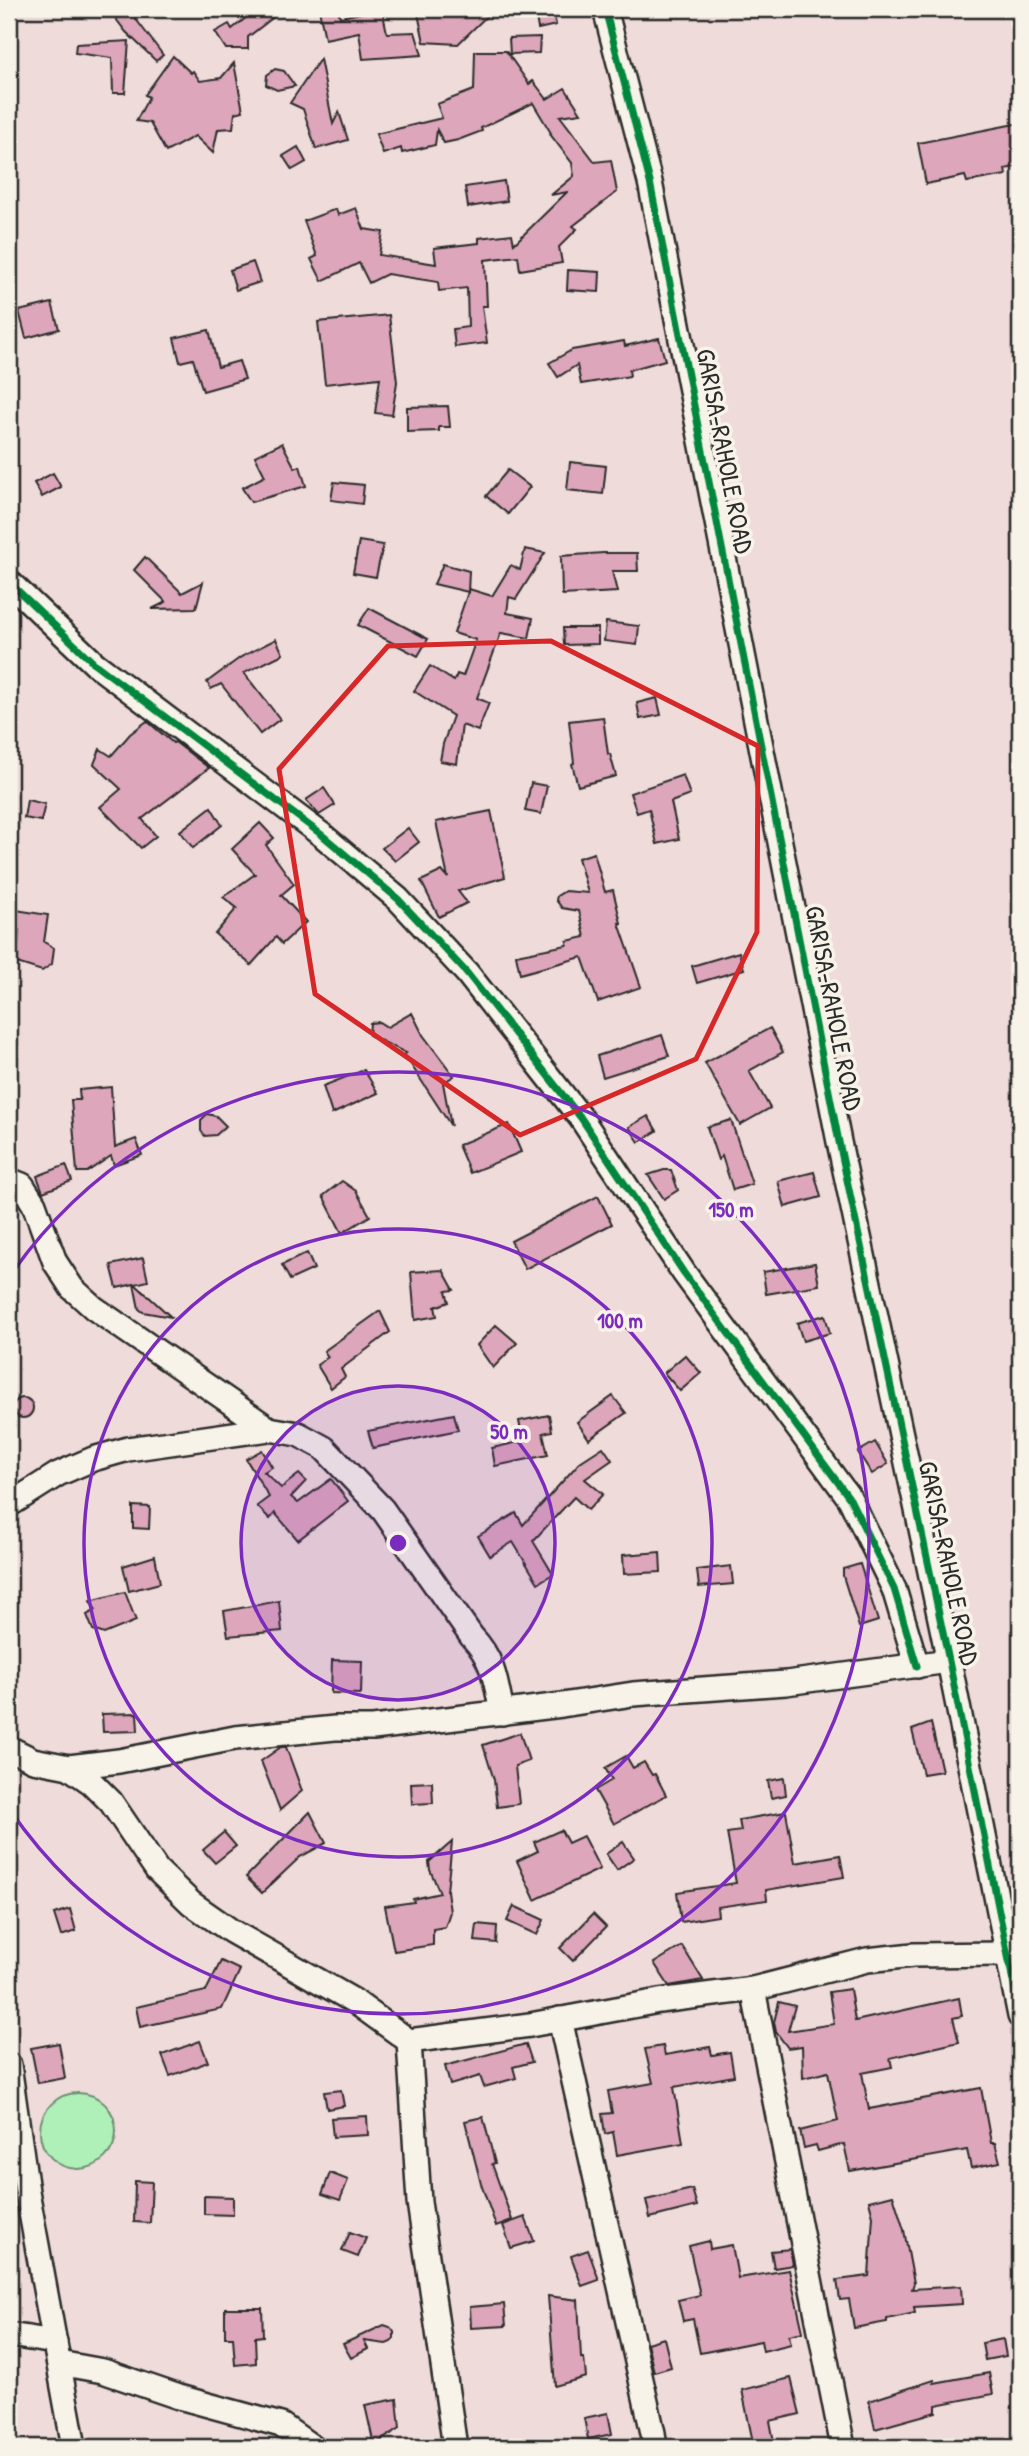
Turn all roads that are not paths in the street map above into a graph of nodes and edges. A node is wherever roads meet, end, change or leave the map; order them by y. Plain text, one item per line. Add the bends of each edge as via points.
1 (605, 9) edge
2 (9, 582) edge
3 (9, 1180) edge
4 (270, 1429) junction
5 (9, 1505) edge
6 (949, 1661) junction
7 (917, 1665) junction
8 (502, 1713) junction
9 (9, 1748) edge
10 (69, 1767) junction
11 (1006, 1954) junction
12 (752, 1989) junction
13 (1020, 2016) edge
14 (560, 2019) junction
15 (409, 2041) junction
16 (9, 2065) edge
17 (9, 2335) edge
18 (57, 2352) junction
19 (74, 2447) edge
20 (312, 2447) edge
21 (455, 2447) edge
22 (655, 2447) edge
23 (843, 2447) edge

1 - 6 street, GARISA-RAHOLE ROAD via 650,182 839,1142
2 - 7 street via 95,664 311,827 398,899 467,973 581,1118 684,1273 850,1499 894,1589
3 - 4 street via 22,1185 34,1204 55,1262 72,1288 94,1308
4 - 5 street via 128,1449 93,1459 58,1474
4 - 8 street via 298,1434 324,1448 383,1510 485,1651
6 - 7 street
6 - 11 street, GARISA-RAHOLE ROAD
7 - 8 street via 786,1683 633,1694
8 - 10 street via 235,1738
9 - 10 street via 33,1760
10 - 15 street via 111,1802 157,1870 191,1903 354,2001
11 - 12 street via 867,1960
11 - 13 street, GARISA-RAHOLE ROAD
12 - 14 street
12 - 23 street
14 - 15 street
14 - 22 street
15 - 21 street via 419,2202
16 - 18 street
17 - 18 street
18 - 19 street
18 - 20 street via 179,2397 281,2425

